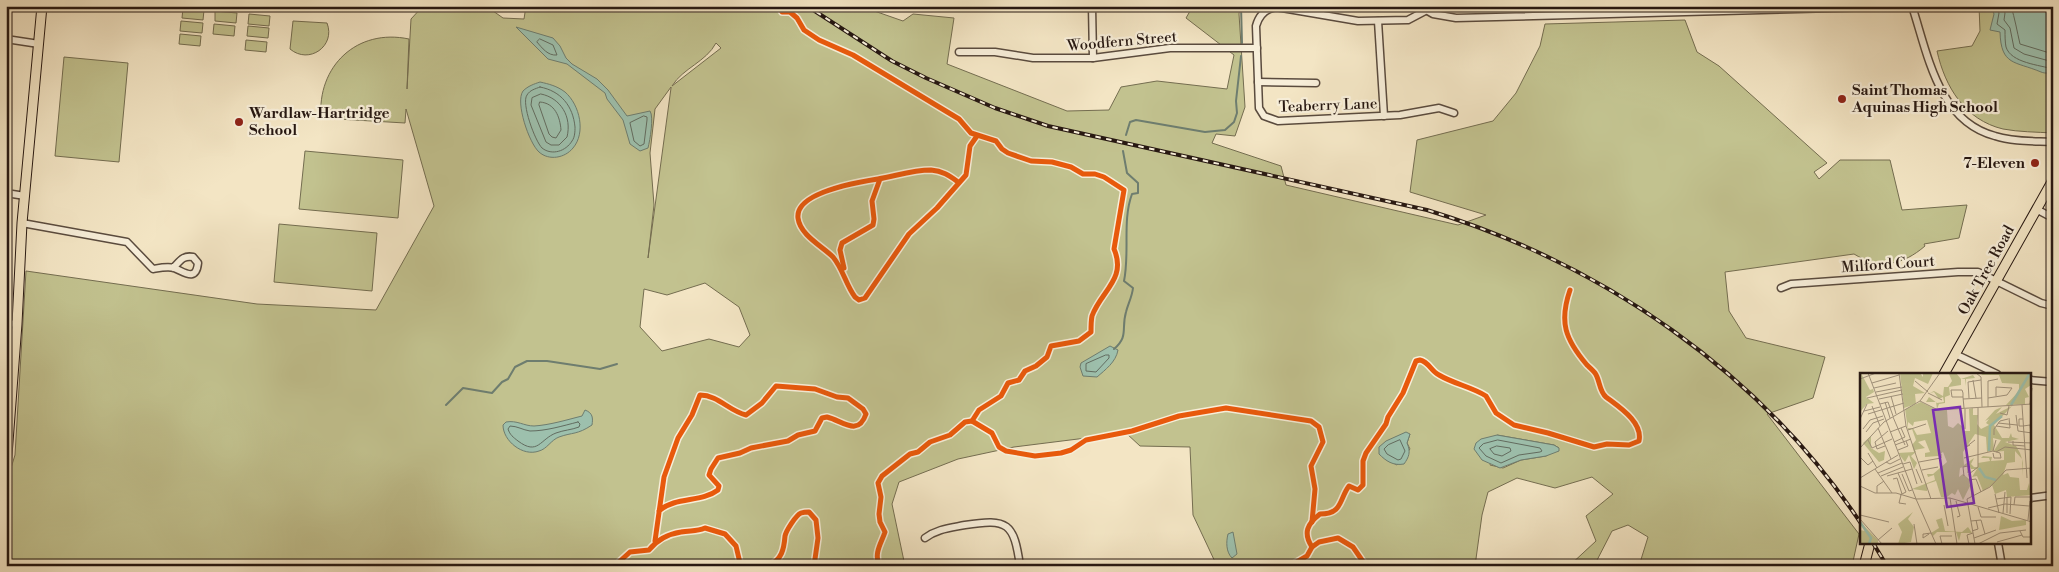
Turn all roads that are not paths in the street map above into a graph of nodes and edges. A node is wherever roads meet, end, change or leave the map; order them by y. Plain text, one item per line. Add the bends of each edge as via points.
1 (42, 6) edge
2 (1092, 6) edge
3 (1419, 6) edge
4 (1555, 6) edge
5 (1912, 6) edge
6 (1714, 9) edge
7 (1425, 11) junction
8 (1556, 15) junction
9 (1378, 21) junction
10 (6, 39) edge
11 (39, 44) junction
12 (1257, 48) junction
13 (959, 52) dead end
14 (1093, 58) junction
15 (1258, 82) junction
16 (1316, 83) dead end
17 (1454, 113) dead end
18 (1384, 116) junction
19 (2053, 142) edge
20 (2053, 180) edge
21 (6, 193) edge
22 (25, 196) junction
23 (2036, 209) junction
24 (2053, 218) edge
25 (22, 223) junction
26 (173, 268) dead end
27 (1996, 280) junction
28 (1781, 288) dead end
29 (2053, 306) edge
30 (6, 323) edge
31 (18, 324) junction
32 (1955, 354) junction
33 (1945, 373) edge
34 (1995, 373) edge
35 (2032, 380) edge
36 (2053, 382) edge
37 (6, 468) edge
38 (2053, 495) edge
39 (2032, 498) edge
40 (925, 538) dead end
41 (1870, 544) edge
42 (1998, 544) edge
43 (1020, 566) edge
44 (1864, 566) edge
45 (2002, 566) edge

1 - 11 main road
2 - 14 street
3 - 7 street
4 - 8 street
5 - 6 street
5 - 19 street via 1938,85 1946,101 1960,116 1995,136
6 - 8 street
7 - 8 street via 1456,18
7 - 9 street, Teaberry Lane via 1408,20
9 - 12 street, Teaberry Lane via 1272,8 1264,12 1257,22
9 - 18 street
10 - 11 street
11 - 22 main road
12 - 14 street, Woodfern Street via 1170,48
12 - 15 street, Teaberry Lane
13 - 14 street, Woodfern Street via 995,52 1033,58
15 - 16 street
15 - 18 street, Teaberry Lane via 1259,108 1264,116 1273,120
17 - 18 street, Teaberry Lane via 1439,108
20 - 23 main road, Oak Tree Road
21 - 22 street
22 - 25 main road
23 - 24 street
23 - 27 main road, Oak Tree Road
25 - 26 street via 127,242 153,269
25 - 31 main road
27 - 28 street, Milford Court via 1978,272 1958,272 1791,284
27 - 29 street, Milford Court via 2040,303
27 - 32 main road, Oak Tree Road
30 - 31 street
31 - 37 main road
32 - 33 main road, Oak Tree Road
32 - 34 street
35 - 36 street
38 - 39 street
40 - 43 street via 941,530 997,522 1015,538
41 - 44 main road
42 - 45 street

